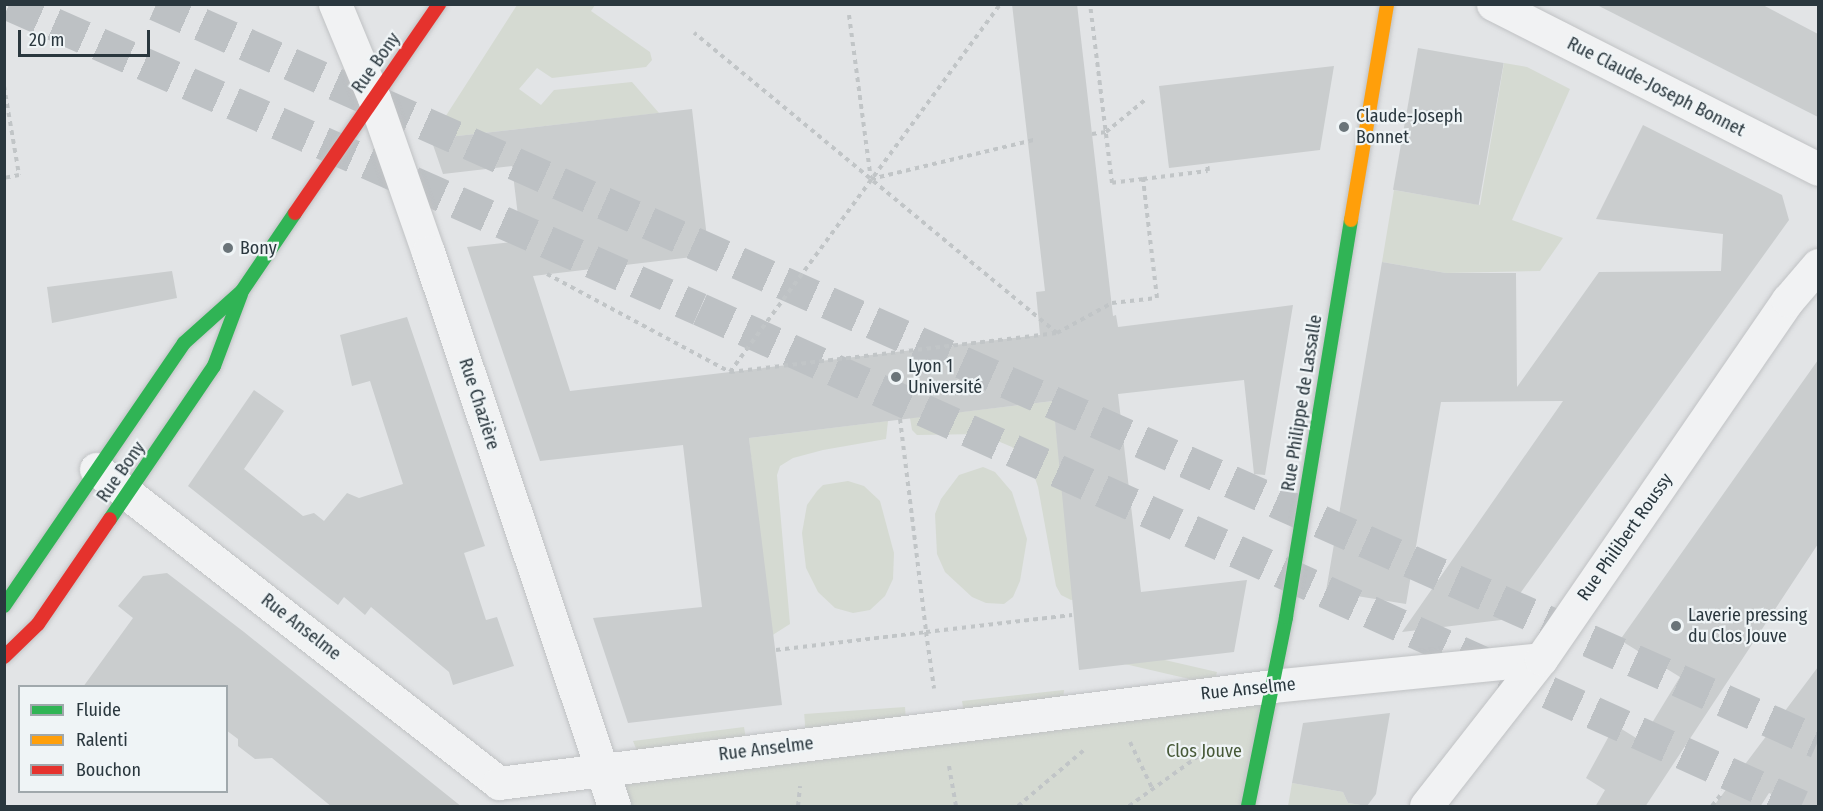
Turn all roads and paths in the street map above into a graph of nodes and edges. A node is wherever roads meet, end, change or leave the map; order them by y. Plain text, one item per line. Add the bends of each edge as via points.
1 (335, 4) edge
2 (439, 4) edge
3 (1000, 4) edge
4 (1090, 4) edge
5 (1387, 4) edge
6 (1493, 4) edge
7 (849, 15) dead end
8 (694, 33) dead end
9 (4, 86) edge
10 (374, 98) junction
11 (1146, 99) dead end
12 (1106, 132) junction
13 (1092, 134) dead end
14 (1034, 140) dead end
15 (1207, 164) dead end
16 (1818, 169) edge
17 (4, 178) edge
18 (871, 179) junction
19 (1143, 179) junction
20 (1818, 265) edge
21 (547, 274) dead end
22 (242, 291) junction
23 (1057, 333) junction
24 (730, 372) junction
25 (900, 419) dead end
26 (96, 469) junction
27 (129, 492) junction
28 (4, 606) edge
29 (1072, 615) dead end
30 (926, 632) junction
31 (776, 650) dead end
32 (4, 657) edge
33 (1541, 659) junction
34 (1272, 686) junction
35 (933, 687) dead end
36 (1118, 705) junction
37 (1211, 747) dead end
38 (1086, 749) dead end
39 (600, 768) junction
40 (1152, 788) junction
41 (1723, 792) dead end
42 (614, 807) edge
43 (1018, 807) edge
44 (1129, 807) edge
45 (1248, 807) edge
46 (1426, 807) edge
47 (1712, 807) edge

1 - 10 street, Rue Chazière
2 - 10 street, Rue Bony
3 - 18 path
4 - 12 path
5 - 34 street, Rue Philippe de Lassalle
6 - 16 street, Rue Claude-Joseph Bonnet
7 - 18 path
8 - 18 path
9 - 17 path via 19,175
10 - 22 street, Rue Bony
10 - 39 street, Rue Chazière
11 - 12 path
12 - 13 path
12 - 19 path via 1112,183
14 - 18 path
15 - 19 path via 1208,171
18 - 23 path
18 - 24 path
19 - 23 path via 1157,298 1112,303
20 - 33 street, Rue Philibert Roussy via 1788,300
21 - 24 path
22 - 26 street, Rue Bony via 184,343
22 - 27 street, Rue Bony via 214,366
23 - 24 path
25 - 30 path
26 - 27 street, Rue Anselme
26 - 28 street, Rue Bony
27 - 32 street, Rue Bony via 38,624
27 - 39 street, Rue Anselme via 499,783
29 - 30 path
30 - 31 path
30 - 35 path
33 - 34 street, Rue Anselme
33 - 46 street, Rue Philibert Roussy
34 - 36 street, Rue Anselme
34 - 45 street, Rue Philippe de Lassalle
36 - 39 street, Rue Anselme
36 - 40 path via 1120,720
37 - 40 path
38 - 43 path
39 - 42 street, Rue Chazière
40 - 44 path
41 - 47 path

